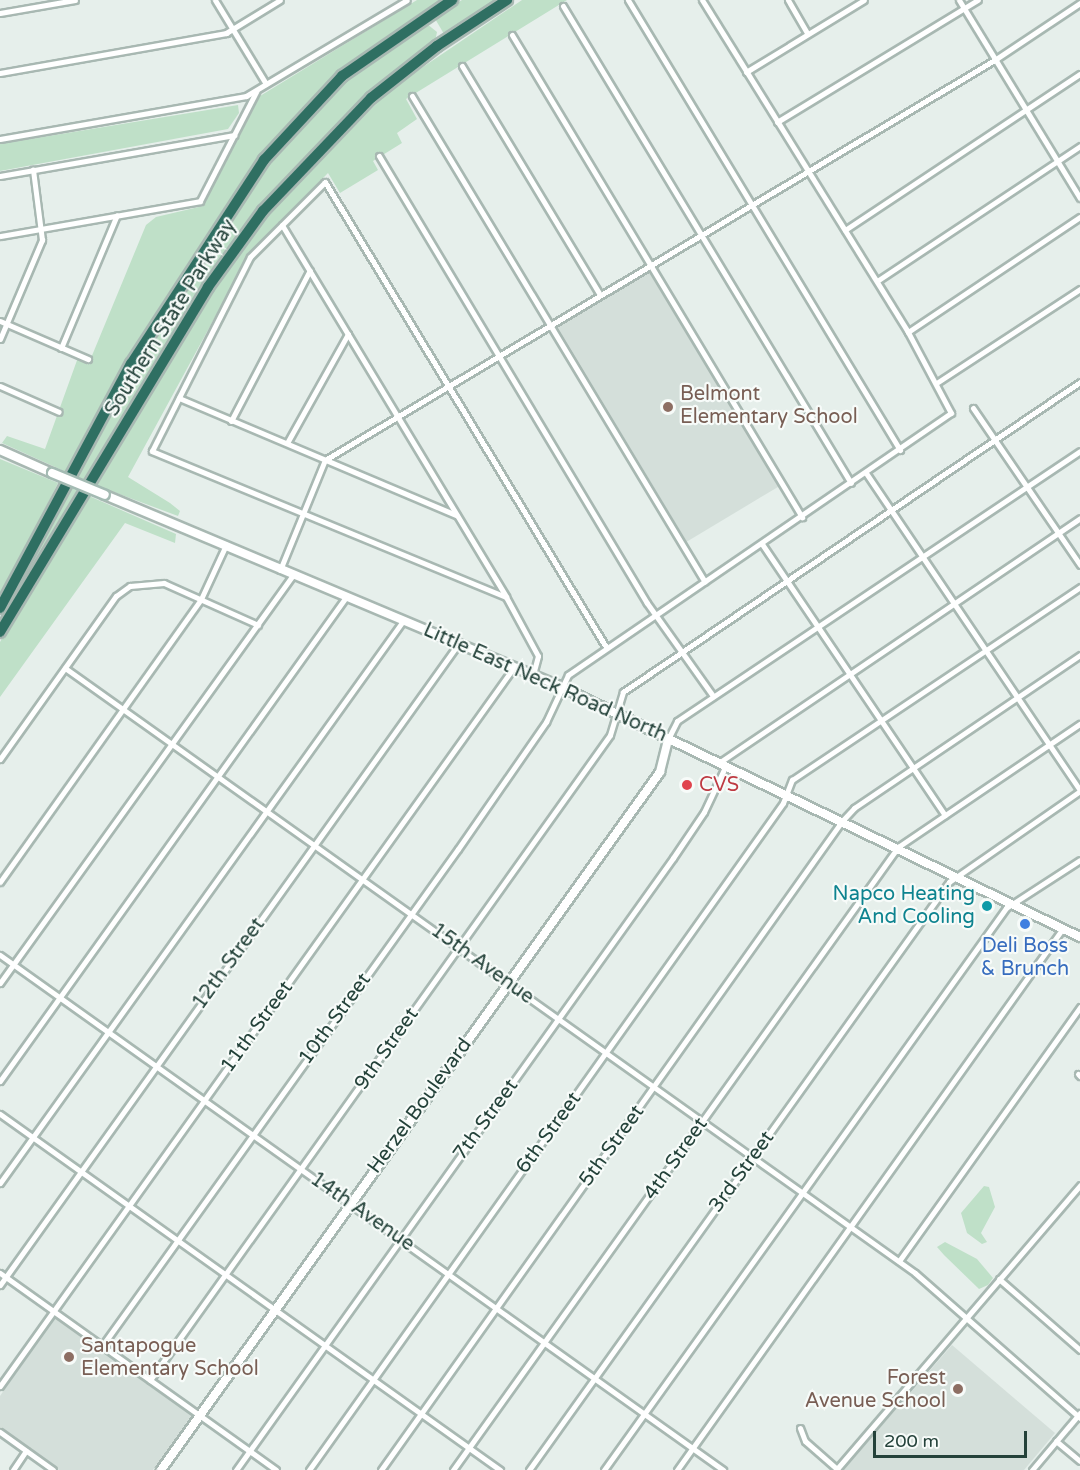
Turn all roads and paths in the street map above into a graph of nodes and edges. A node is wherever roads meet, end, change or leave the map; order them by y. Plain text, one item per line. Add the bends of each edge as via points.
1 (75, 0) edge
2 (215, 0) edge
3 (279, 0) edge
4 (407, 0) edge
5 (452, 0) edge
6 (507, 0) edge
7 (628, 0) edge
8 (702, 0) edge
9 (788, 0) edge
10 (864, 0) edge
11 (959, 0) edge
12 (978, 0) edge
13 (1080, 3) edge
14 (563, 6) dead end
15 (964, 9) junction
16 (0, 13) edge
17 (233, 30) junction
18 (808, 34) junction
19 (512, 35) dead end
20 (996, 59) junction
21 (462, 66) dead end
22 (746, 72) junction
23 (0, 73) edge
24 (1080, 74) edge
25 (266, 84) junction
26 (257, 91) junction
27 (412, 96) dead end
28 (1026, 110) junction
29 (777, 122) junction
30 (234, 135) junction
31 (0, 139) edge
32 (1080, 146) edge
33 (379, 156) dead end
34 (1058, 161) junction
35 (807, 169) junction
36 (33, 170) junction
37 (0, 176) edge
38 (1080, 198) edge
39 (750, 202) junction
40 (117, 215) junction
41 (1080, 217) edge
42 (282, 225) junction
43 (44, 228) junction
44 (846, 230) junction
45 (700, 233) junction
46 (0, 236) edge
47 (650, 263) junction
48 (309, 270) junction
49 (877, 281) junction
50 (1080, 289) edge
51 (599, 293) junction
52 (0, 321) edge
53 (6, 324) junction
54 (548, 324) junction
55 (908, 332) junction
56 (348, 334) junction
57 (0, 339) edge
58 (61, 348) junction
59 (498, 355) junction
60 (88, 359) dead end
61 (938, 382) junction
62 (1080, 382) edge
63 (447, 385) junction
64 (0, 386) edge
65 (179, 398) junction
66 (974, 408) dead end
67 (59, 412) dead end
68 (397, 416) junction
69 (231, 421) junction
70 (996, 440) junction
71 (287, 443) junction
72 (0, 450) edge
73 (900, 450) junction
74 (1080, 451) edge
75 (325, 460) junction
76 (866, 473) junction
77 (851, 483) junction
78 (1027, 485) junction
79 (891, 510) junction
80 (304, 515) junction
81 (457, 516) junction
82 (802, 516) junction
83 (1080, 518) edge
84 (1059, 532) junction
85 (762, 544) junction
86 (226, 545) junction
87 (923, 556) junction
88 (1080, 565) edge
89 (280, 570) junction
90 (293, 575) junction
91 (787, 580) junction
92 (705, 582) junction
93 (1080, 587) edge
94 (346, 597) junction
95 (506, 597) junction
96 (201, 599) junction
97 (954, 603) junction
98 (0, 608) edge
99 (656, 614) junction
100 (403, 621) junction
101 (258, 625) junction
102 (819, 625) junction
103 (0, 632) edge
104 (459, 643) junction
105 (606, 647) junction
106 (986, 649) junction
107 (683, 650) junction
108 (1080, 655) edge
109 (514, 667) junction
110 (65, 668) junction
111 (850, 673) junction
112 (533, 675) junction
113 (562, 689) junction
114 (713, 696) junction
115 (1019, 697) junction
116 (123, 709) junction
117 (617, 714) junction
118 (881, 720) junction
119 (1080, 724) edge
120 (668, 739) junction
121 (172, 743) junction
122 (1050, 744) junction
123 (0, 759) edge
124 (723, 764) junction
125 (913, 767) junction
126 (218, 776) junction
127 (1080, 790) edge
128 (785, 793) junction
129 (266, 810) junction
130 (945, 815) junction
131 (842, 821) junction
132 (315, 845) junction
133 (898, 847) junction
134 (1080, 860) edge
135 (956, 875) junction
136 (363, 878) junction
137 (0, 882) edge
138 (1015, 903) junction
139 (412, 913) junction
140 (1063, 928) junction
141 (1078, 933) edge
142 (458, 947) junction
143 (0, 955) edge
144 (13, 964) junction
145 (0, 983) edge
146 (508, 983) junction
147 (60, 998) junction
148 (1080, 1007) edge
149 (559, 1019) junction
150 (108, 1032) junction
151 (606, 1053) junction
152 (156, 1065) junction
153 (0, 1081) edge
154 (654, 1086) junction
155 (204, 1100) junction
156 (0, 1114) edge
157 (702, 1121) junction
158 (253, 1134) junction
159 (33, 1137) junction
160 (753, 1157) junction
161 (301, 1168) junction
162 (81, 1171) junction
163 (0, 1183) edge
164 (1080, 1185) edge
165 (802, 1193) junction
166 (350, 1204) junction
167 (130, 1205) junction
168 (851, 1226) junction
169 (177, 1240) junction
170 (401, 1240) junction
171 (899, 1261) junction
172 (225, 1274) junction
173 (448, 1274) junction
174 (3, 1275) edge
175 (999, 1279) junction
176 (0, 1285) edge
177 (496, 1308) junction
178 (276, 1310) junction
179 (54, 1311) junction
180 (965, 1318) junction
181 (545, 1342) junction
182 (325, 1345) junction
183 (102, 1346) junction
184 (1080, 1350) edge
185 (594, 1378) junction
186 (373, 1379) junction
187 (150, 1380) junction
188 (0, 1386) edge
189 (421, 1414) junction
190 (644, 1414) junction
191 (200, 1416) junction
192 (1079, 1416) edge
193 (800, 1428) dead end
194 (0, 1432) edge
195 (1056, 1441) junction
196 (469, 1448) junction
197 (692, 1448) junction
198 (26, 1451) junction
199 (249, 1451) junction
200 (1080, 1461) edge
201 (837, 1469) edge
202 (13, 1470) edge
203 (53, 1470) edge
204 (161, 1470) edge
205 (236, 1470) edge
206 (276, 1470) edge
207 (309, 1470) edge
208 (381, 1470) edge
209 (453, 1470) edge
210 (500, 1470) edge
211 (529, 1470) edge
212 (604, 1470) edge
213 (677, 1470) edge
214 (723, 1470) edge
215 (1032, 1470) edge

1 - 16 street
2 - 17 street
3 - 17 street
4 - 25 street
5 - 98 highway, Southern State Parkway via 347,72 264,160 138,352
6 - 103 highway, Southern State Parkway via 443,42 371,98 263,211 204,293
7 - 39 street
8 - 22 street
9 - 18 street
10 - 18 street
11 - 15 street
12 - 15 street
13 - 20 street
14 - 45 street
15 - 20 street
15 - 29 street
17 - 23 street
17 - 25 street
18 - 22 street
19 - 47 street
20 - 28 street
20 - 35 street
21 - 51 street
22 - 29 street
24 - 28 street
25 - 26 street
26 - 30 street
26 - 31 street
27 - 54 street
28 - 34 street
28 - 44 street
29 - 35 street
30 - 36 street
30 - 40 street via 200,201
32 - 34 street
33 - 59 street
34 - 38 street
34 - 49 street
35 - 39 street
35 - 44 street
36 - 37 street
36 - 43 street
39 - 45 street
39 - 73 street
40 - 43 street
40 - 58 street
41 - 55 street
42 - 48 street
42 - 63 street via 325,182
42 - 65 street via 250,257
43 - 46 street
43 - 53 street
44 - 49 street
45 - 47 street
45 - 77 street
47 - 51 street
47 - 82 street
48 - 56 street
48 - 69 street
49 - 55 street
50 - 61 street
51 - 54 street
52 - 53 street
53 - 57 street
53 - 58 street
54 - 59 street
54 - 92 street
55 - 61 street
56 - 68 street
56 - 71 street
58 - 60 street
59 - 63 street
59 - 99 street
61 - 73 street, 10th Street via 951,413
62 - 70 street, 9th Street
63 - 68 street
63 - 105 street
64 - 67 street
65 - 69 street
65 - 80 street via 152,451
66 - 70 street
68 - 75 street
68 - 81 street
69 - 71 street
70 - 78 street
70 - 79 street, 9th Street
71 - 75 street
72 - 86 main road, Little East Neck Road North, bridge
73 - 76 street, 10th Street
74 - 78 street
75 - 80 street
75 - 81 street
76 - 77 street, 10th Street
76 - 79 street
77 - 82 street, 10th Street
78 - 84 street
78 - 87 street
79 - 87 street
79 - 91 street, 9th Street
80 - 89 street
80 - 95 street
81 - 95 street
82 - 85 street, 10th Street
83 - 84 street
84 - 88 street
84 - 97 street
85 - 91 street
85 - 92 street, 10th Street
86 - 89 main road, Little East Neck Road North
86 - 96 street
87 - 97 street
87 - 102 street
89 - 90 main road, Little East Neck Road North
90 - 94 main road, Little East Neck Road North
90 - 101 street
91 - 102 street
91 - 107 street, 9th Street
92 - 99 street, 10th Street
93 - 106 street, 6th Street
94 - 100 main road, Little East Neck Road North
94 - 126 street
95 - 112 street via 538,656
96 - 101 street
96 - 110 street via 154,581 130,586 116,596
96 - 116 street
97 - 106 street
97 - 111 street
99 - 105 street, 10th Street
99 - 107 street
100 - 104 main road, Little East Neck Road North
100 - 129 street
101 - 121 street
102 - 111 street
102 - 114 street
104 - 109 main road, Little East Neck Road North
104 - 132 street, 12th Street
105 - 113 street, 10th Street via 568,675
106 - 115 street
106 - 118 street, 6th Street
107 - 114 street
107 - 117 street, 9th Street via 623,692
108 - 115 street, 5th Street
109 - 112 main road, Little East Neck Road North
109 - 136 street, 11th Street
110 - 116 street, 15th Avenue
110 - 123 street
111 - 118 street
111 - 124 street
112 - 113 main road, Little East Neck Road North
113 - 117 main road, Little East Neck Road North
113 - 139 street, 10th Street via 546,722
114 - 120 street via 677,721
115 - 122 street
115 - 125 street, 5th Street
116 - 121 street, 15th Avenue
116 - 137 street
117 - 120 main road, Little East Neck Road North
117 - 142 street, 9th Street via 610,735
118 - 125 street
118 - 128 street, 6th Street via 792,780
119 - 122 street
120 - 124 main road, Little East Neck Road North
120 - 146 main road, Herzel Boulevard via 660,772
121 - 126 street, 15th Avenue
121 - 144 street
122 - 127 street
122 - 130 street
124 - 128 main road, Little East Neck Road North
124 - 149 street, 7th Street via 704,813
125 - 130 street
125 - 131 street, 5th Street
126 - 129 street, 15th Avenue
126 - 147 street
127 - 135 street, 3rd Street
128 - 131 main road, Little East Neck Road North
128 - 151 street, 6th Street via 783,803
129 - 132 street, 15th Avenue
129 - 150 street
130 - 133 street
131 - 133 main road, Little East Neck Road North
131 - 154 street, 5th Street
132 - 136 street, 15th Avenue
132 - 152 street, 12th Street
133 - 135 main road, Little East Neck Road North
133 - 157 street, 4th Street
134 - 138 street
135 - 138 main road, Little East Neck Road North
135 - 160 street, 3rd Street
136 - 139 street, 15th Avenue
136 - 155 street, 11th Street
138 - 140 main road, Little East Neck Road North
138 - 165 street via 1005,909
139 - 142 street, 15th Avenue
139 - 158 street, 10th Street
140 - 141 main road, Little East Neck Road North
140 - 168 street
142 - 146 street, 15th Avenue
142 - 161 street, 9th Street
143 - 144 street, 14th Avenue
144 - 145 street
144 - 147 street, 14th Avenue
146 - 149 street, 15th Avenue
146 - 166 main road, Herzel Boulevard
147 - 150 street, 14th Avenue
147 - 153 street
148 - 171 street
149 - 151 street, 15th Avenue
149 - 170 street, 7th Street
150 - 152 street, 14th Avenue
150 - 159 street
151 - 154 street, 15th Avenue
151 - 173 street, 6th Street
152 - 155 street, 14th Avenue
152 - 162 street, 12th Street
154 - 157 street, 15th Avenue
154 - 177 street, 5th Street
155 - 158 street, 14th Avenue
155 - 167 street, 11th Street
156 - 159 street
157 - 160 street, 15th Avenue
157 - 181 street, 4th Street
158 - 161 street, 14th Avenue
158 - 169 street, 10th Street
159 - 162 street
159 - 163 street
160 - 165 street, 15th Avenue
160 - 185 street, 3rd Street
161 - 166 street, 14th Avenue
161 - 172 street, 9th Street
162 - 167 street
162 - 174 street, 12th Street
164 - 175 street
165 - 168 street, 15th Avenue
165 - 190 street
166 - 170 street, 14th Avenue
166 - 178 main road, Herzel Boulevard
167 - 169 street
167 - 179 street, 11th Street
168 - 171 street, 15th Avenue
168 - 197 street
169 - 172 street
169 - 183 street, 10th Street
170 - 173 street, 14th Avenue
170 - 182 street, 7th Street
171 - 180 street, 15th Avenue
172 - 178 street
172 - 187 street, 9th Street
173 - 177 street, 14th Avenue
173 - 186 street, 6th Street
174 - 176 street, 12th Street
174 - 179 street
175 - 180 street
175 - 184 street
177 - 181 street, 14th Avenue
177 - 189 street, 5th Street
178 - 182 street
178 - 191 main road, Herzel Boulevard
179 - 183 street
179 - 188 street, 11th Street
180 - 192 street, 15th Avenue
180 - 201 street
181 - 185 street, 14th Avenue
181 - 196 street, 4th Street
182 - 186 street
182 - 199 street, 7th Street
183 - 187 street
185 - 190 street, 14th Avenue
185 - 211 street, 3rd Street
186 - 189 street
186 - 207 street, 6th Street
187 - 191 street
189 - 196 street
189 - 208 street, 5th Street
190 - 197 street, 14th Avenue
190 - 212 street
191 - 199 street
191 - 204 main road, Herzel Boulevard
192 - 195 street
193 - 201 street via 804,1441
194 - 198 street
195 - 200 street
195 - 215 street
196 - 209 street, 4th Street
196 - 210 street
197 - 213 street
197 - 214 street, 14th Avenue
198 - 202 street
198 - 203 street
199 - 205 street, 7th Street
199 - 206 street

